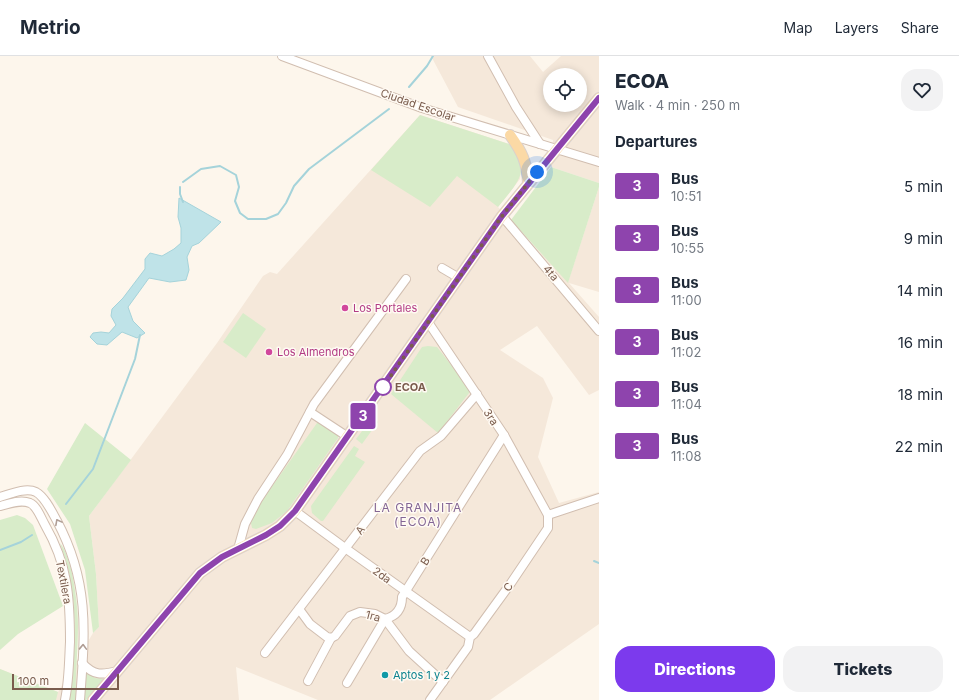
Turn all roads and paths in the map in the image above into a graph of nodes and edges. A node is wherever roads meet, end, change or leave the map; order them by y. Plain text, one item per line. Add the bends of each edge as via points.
1 (282, 56) edge
2 (488, 56) edge
3 (599, 98) edge
4 (510, 135) junction
5 (540, 144) junction
6 (556, 150) junction
7 (599, 162) edge
8 (528, 183) junction
9 (502, 216) junction
10 (442, 268) dead end
11 (458, 278) junction
12 (406, 279) dead end
13 (428, 322) junction
14 (599, 331) edge
15 (477, 394) junction
16 (310, 412) junction
17 (504, 435) junction
18 (348, 438) junction
19 (19, 492) junction
20 (0, 497) edge
21 (42, 497) junction
22 (599, 498) edge
23 (19, 501) junction
24 (0, 506) edge
25 (36, 508) junction
26 (295, 511) junction
27 (548, 515) junction
28 (345, 548) junction
29 (238, 549) junction
30 (406, 592) junction
31 (299, 609) junction
32 (385, 619) junction
33 (470, 637) junction
34 (332, 638) junction
35 (265, 653) dead end
36 (82, 663) junction
37 (118, 671) junction
38 (308, 681) dead end
39 (443, 682) junction
40 (347, 683) dead end
41 (65, 700) edge
42 (80, 700) edge
43 (93, 700) edge
44 (430, 700) edge

1 - 4 street, Ciudad Escolar via 422,108
2 - 5 street via 516,108
3 - 6 main road
4 - 5 street, Ciudad Escolar
4 - 8 main road via 525,159
5 - 6 street, Ciudad Escolar
6 - 7 street, Ciudad Escolar
6 - 8 main road
8 - 9 main road
9 - 11 main road
9 - 14 street, 4ta
10 - 11 street
11 - 13 main road
12 - 16 street
13 - 15 street, 3ra
13 - 18 main road
15 - 17 street, 3ra
15 - 28 street, A via 441,436 420,451
16 - 18 street
16 - 29 street via 245,524
17 - 27 street, 3ra
17 - 30 street, B
18 - 26 main road
19 - 20 street
19 - 21 street via 30,490
19 - 23 street
21 - 25 street via 38,500
36 -> 21 street, Textilera via 84,616 80,581 64,533
22 - 27 street
23 - 24 street
23 - 25 street via 32,503
25 - 41 street, Textilera via 59,554 69,595 69,650
26 - 28 street, 2da
26 - 29 main road via 280,526
27 - 33 street, C via 548,528
28 - 30 street, 2da
28 - 31 street, A
29 - 37 main road via 200,573
30 - 32 street, B via 398,612
30 - 33 street, 2da
31 - 34 street via 310,624
31 - 35 street, A
32 - 34 street, 1ra via 375,614 360,612 350,616
32 - 39 street, 1ra via 410,650
32 - 40 street, B
33 - 39 street, C via 468,647
34 - 38 street, 1ra
36 - 37 street via 99,674
36 - 42 street, Textilera
37 - 43 main road
39 - 44 street, C

